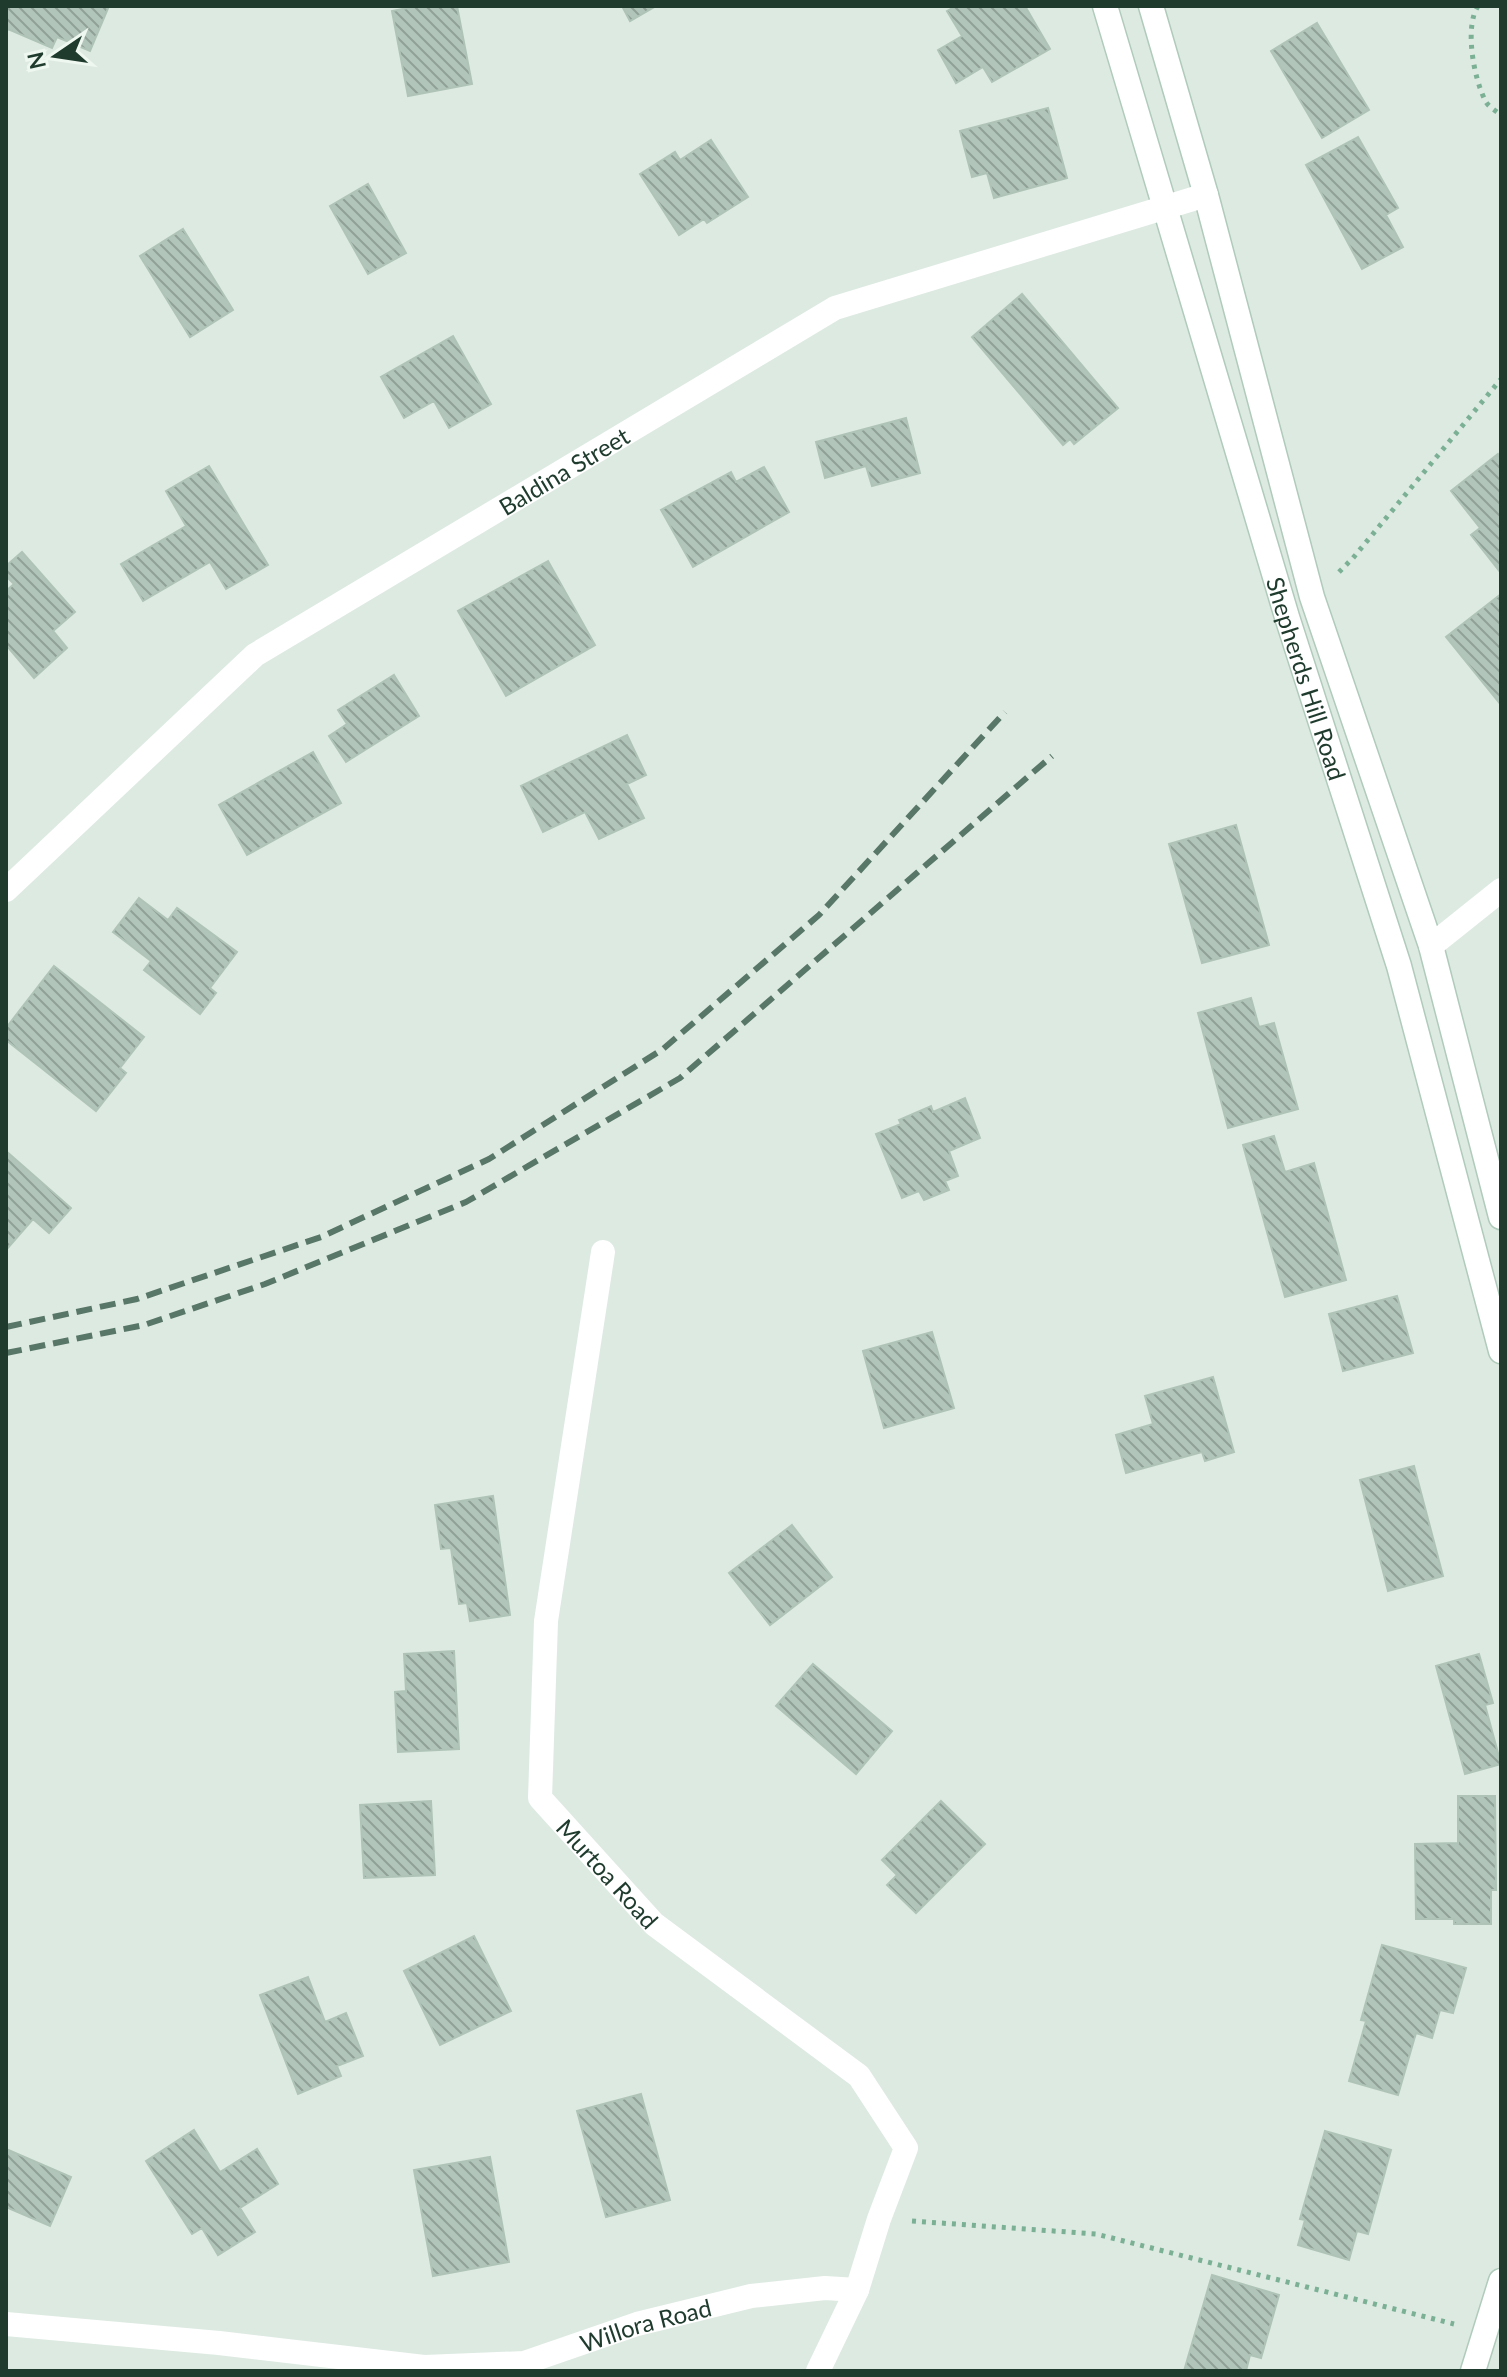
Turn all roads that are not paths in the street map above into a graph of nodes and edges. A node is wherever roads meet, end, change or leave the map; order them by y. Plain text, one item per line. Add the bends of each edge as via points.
1 (1105, 6) edge
2 (1151, 6) edge
3 (1206, 195) junction
4 (1166, 208) junction
5 (6, 890) edge
6 (1501, 890) edge
7 (1431, 946) junction
8 (1501, 1217) edge
9 (603, 1252) dead end
10 (1501, 1351) edge
11 (1501, 2281) edge
12 (857, 2290) junction
13 (6, 2324) edge
14 (818, 2371) edge
15 (1473, 2371) edge

1 - 4 street, Shepherds Hill Road
2 - 3 street, Shepherds Hill Road
3 - 4 street, Baldina Street
3 - 7 street, Shepherds Hill Road via 1312,597
4 - 5 street, Baldina Street via 835,308 255,655
4 - 10 street, Shepherds Hill Road via 1287,617 1399,966
6 - 7 street
7 - 8 street, Shepherds Hill Road
9 - 12 street, Murtoa Road via 546,1621 540,1798 654,1924 859,2076 906,2148
11 - 15 street
12 - 13 street, Willora Road via 751,2296 637,2324 524,2363 424,2367
12 - 14 street, Murtoa Road

